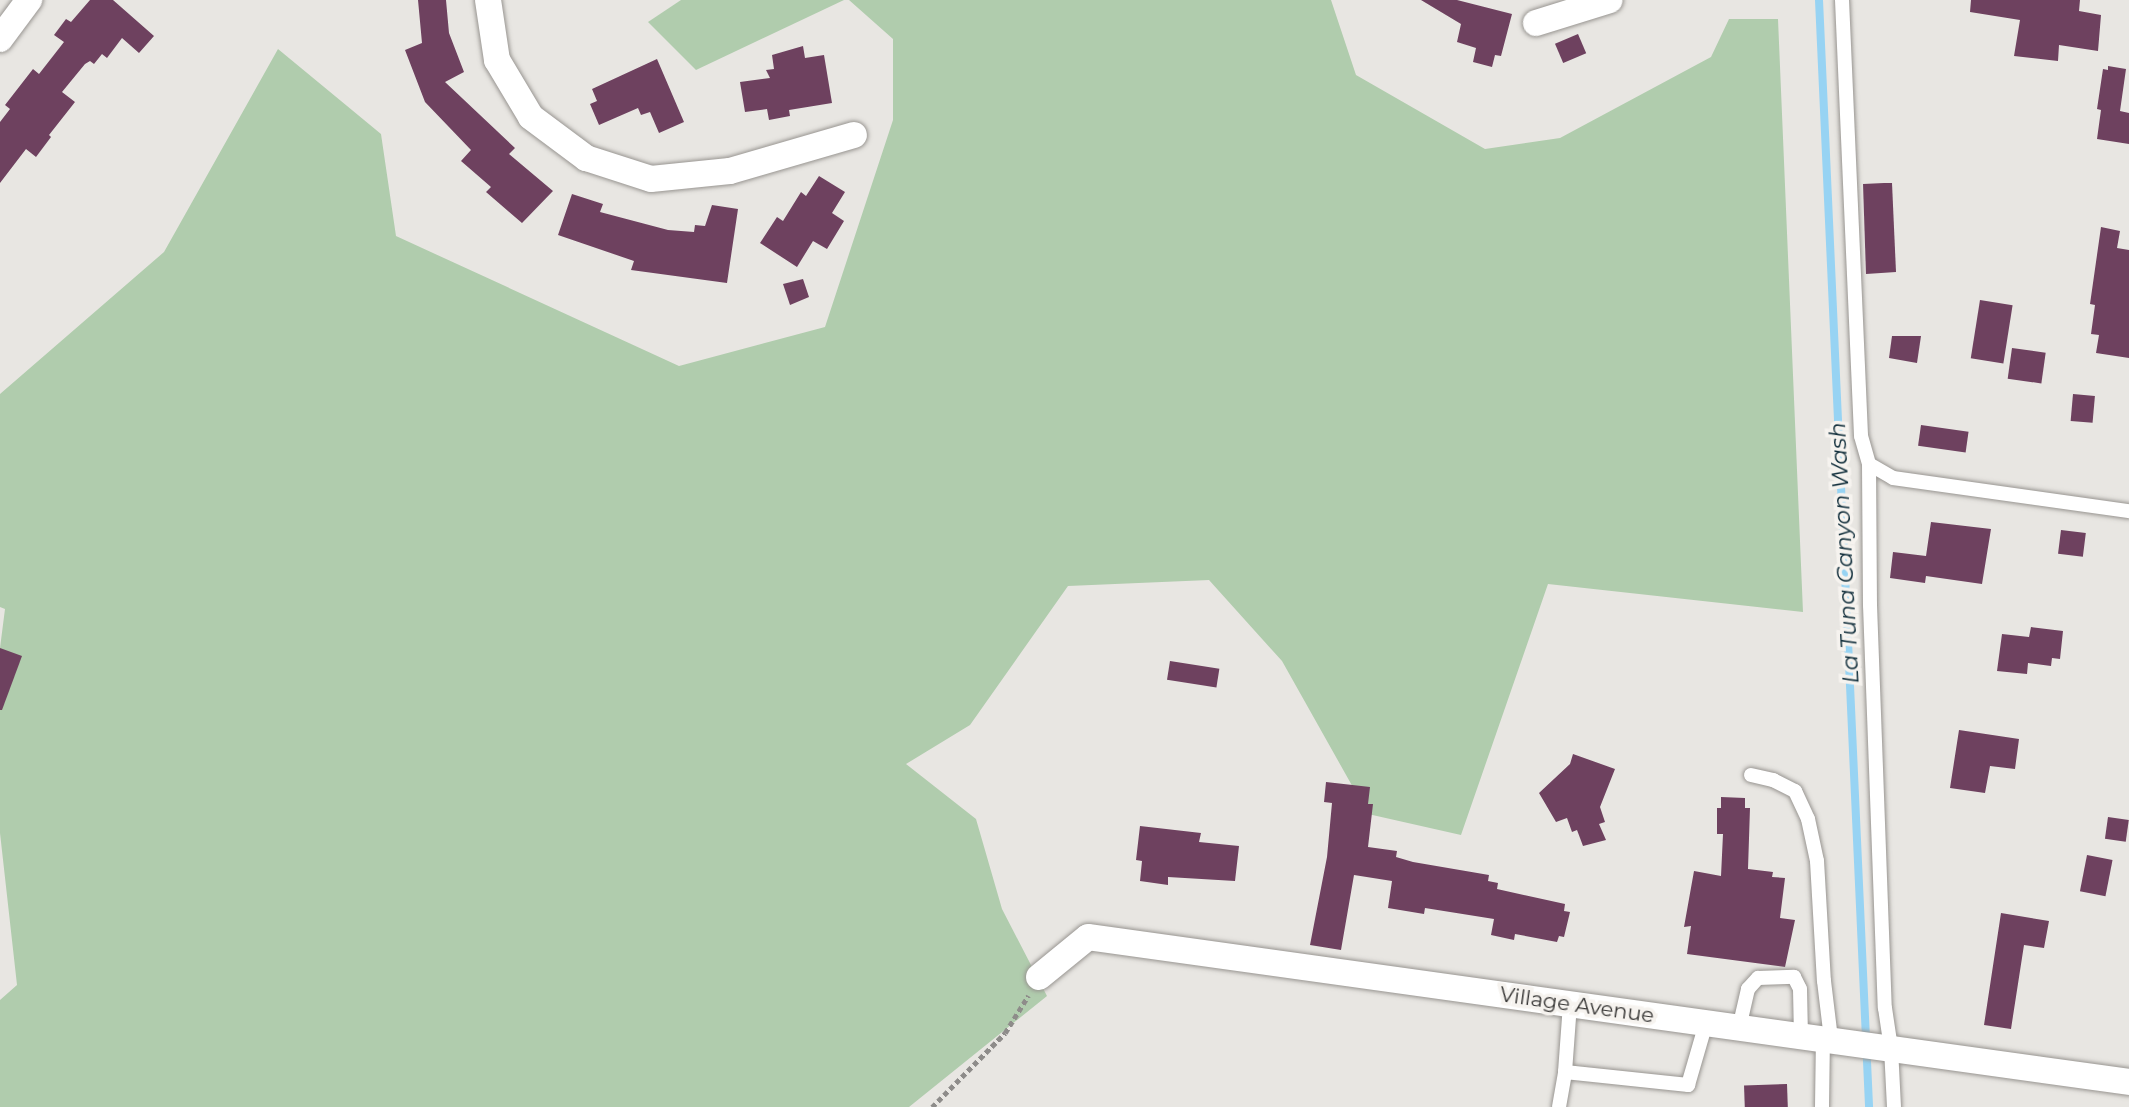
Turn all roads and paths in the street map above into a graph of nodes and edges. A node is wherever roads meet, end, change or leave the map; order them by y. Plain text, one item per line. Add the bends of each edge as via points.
1 (29, 0) edge
2 (488, 0) edge
3 (1610, 0) edge
4 (1842, 0) edge
5 (1536, 23) dead end
6 (0, 39) edge
7 (854, 135) dead end
8 (1869, 464) junction
9 (2129, 511) edge
10 (1751, 775) dead end
11 (1039, 977) joint
12 (1570, 1004) junction
13 (1706, 1023) junction
14 (1739, 1028) junction
15 (1847, 1041) junction
16 (1565, 1072) junction
17 (2129, 1082) edge
18 (932, 1107) edge
19 (1559, 1107) edge
20 (1822, 1107) edge
21 (1894, 1107) edge

1 - 6 street
2 - 7 street via 497,60 531,117 586,158 651,179 730,171
3 - 5 street
4 - 8 lane via 1861,436
8 - 9 lane via 1894,478
8 - 15 lane via 1885,1008
10 - 15 lane via 1795,791 1808,820 1817,861 1823,968
11 - 12 street, Village Avenue via 1088,937
11 - 18 path via 1006,1033
12 - 13 street, Village Avenue
12 - 16 lane
13 - 14 street, Village Avenue
13 - 16 lane via 1688,1085
14 - 15 street, Village Avenue
14 - 15 lane via 1748,989 1758,978 1794,977
15 - 17 street, Village Avenue
15 - 20 lane
15 - 21 lane
16 - 19 lane

